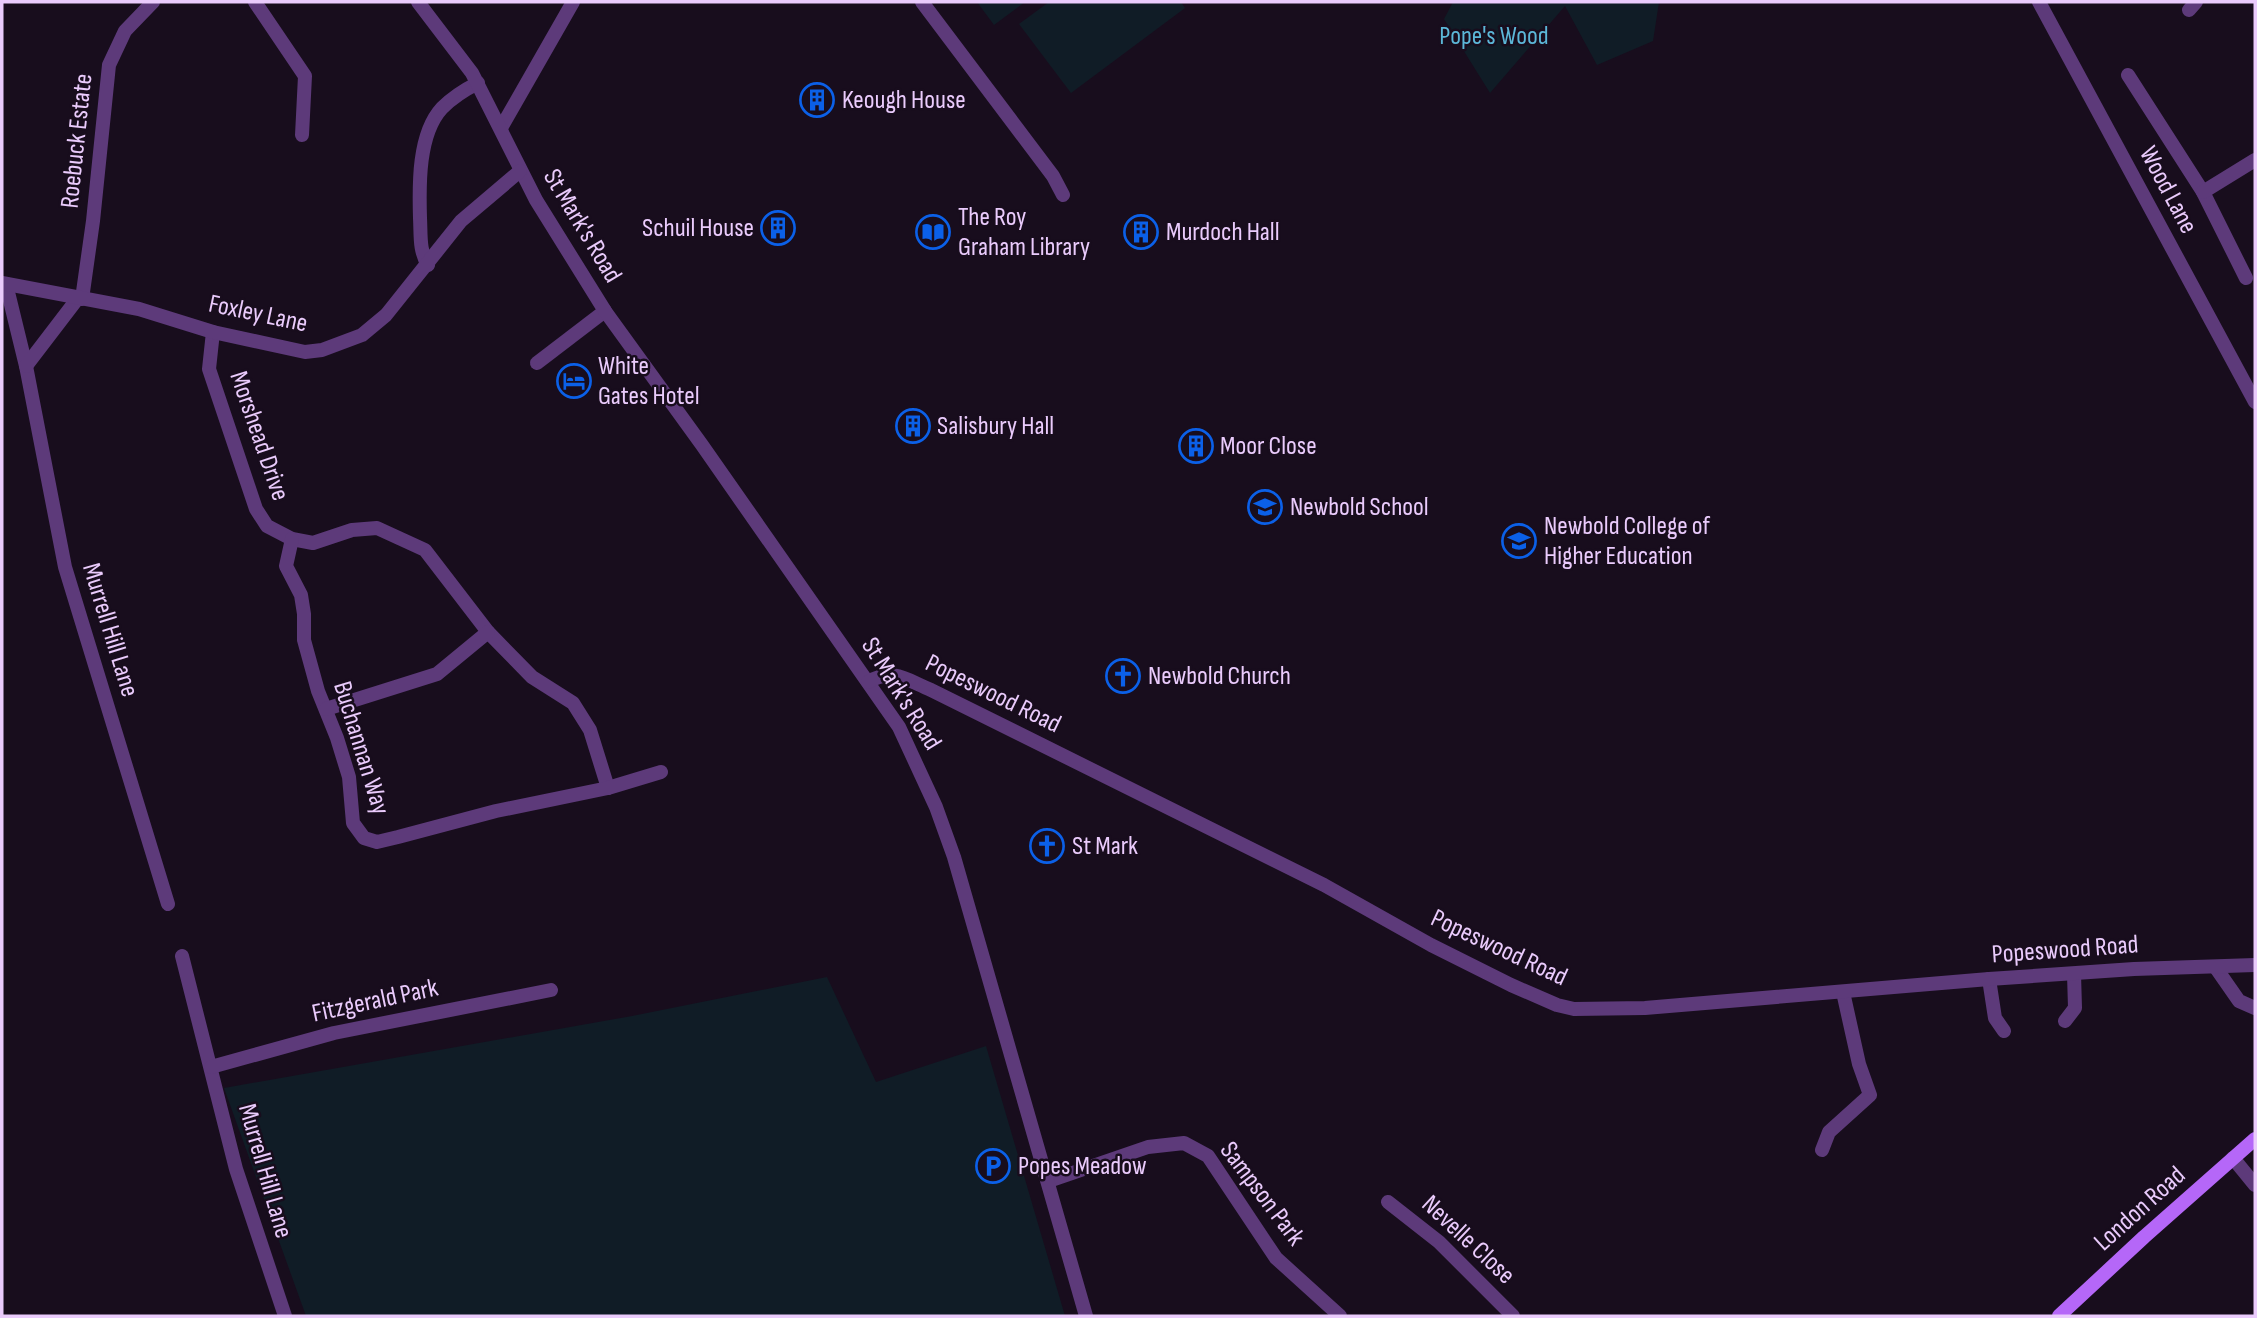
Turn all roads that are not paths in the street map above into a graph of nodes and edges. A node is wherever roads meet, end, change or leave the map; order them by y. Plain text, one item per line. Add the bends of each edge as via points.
1 (153, 2) edge
2 (255, 2) edge
3 (418, 2) edge
4 (573, 2) edge
5 (922, 2) edge
6 (2039, 2) edge
7 (2128, 75) dead end
8 (478, 83) junction
9 (501, 128) junction
10 (302, 135) dead end
11 (2255, 160) edge
12 (520, 171) junction
13 (2203, 192) junction
14 (1063, 195) dead end
15 (428, 265) junction
16 (2246, 278) dead end
17 (4, 283) edge
18 (80, 299) junction
19 (606, 311) junction
20 (214, 332) junction
21 (537, 363) dead end
22 (26, 366) junction
23 (2255, 402) edge
24 (292, 539) junction
25 (488, 632) junction
26 (868, 682) junction
27 (326, 709) junction
28 (661, 772) dead end
29 (608, 788) junction
30 (168, 904) dead end
31 (182, 956) dead end
32 (2255, 965) edge
33 (2216, 968) junction
34 (2074, 974) junction
35 (1989, 979) junction
36 (551, 990) dead end
37 (1843, 992) junction
38 (2255, 1008) edge
39 (2065, 1021) dead end
40 (2004, 1031) dead end
41 (211, 1067) junction
42 (2255, 1139) edge
43 (1822, 1150) dead end
44 (2232, 1158) junction
45 (1049, 1181) junction
46 (2255, 1185) edge
47 (1388, 1202) dead end
48 (285, 1316) edge
49 (1086, 1316) edge
50 (1340, 1316) edge
51 (1513, 1316) edge
52 (2059, 1316) edge

1 - 18 street, Roebuck Estate via 125,31 109,65
2 - 10 street via 305,76
3 - 8 street, St Mark's Road
4 - 9 street
5 - 14 street
6 - 23 street, Wood Lane
7 - 13 street
8 - 9 street, St Mark's Road
8 - 15 street via 441,109 423,153 421,253
9 - 12 street, St Mark's Road
11 - 13 street
12 - 15 street, Foxley Lane via 461,221
12 - 19 street, St Mark's Road
13 - 16 street
15 - 20 street, Foxley Lane via 386,316 362,335 334,347 305,352
17 - 18 street, Foxley Lane
17 - 22 street, Murrell Hill Lane
18 - 20 street, Foxley Lane via 139,309
18 - 22 street
19 - 21 street
19 - 26 street, St Mark's Road
20 - 24 street, Morshead Drive via 209,369 256,509 267,526
22 - 30 street, Murrell Hill Lane via 65,566
24 - 25 street via 313,543 352,530 377,528 425,550
24 - 27 street, Buchannan Way via 286,566 301,595 304,640
25 - 27 street via 437,674
25 - 29 street via 532,677 573,703 590,730
26 - 37 street, Popeswood Road via 892,674 931,690 1558,1005 1645,1009
26 - 45 street, St Mark's Road via 899,727 936,807
27 - 29 street, Buchannan Way via 349,777 353,823 364,838 377,842
28 - 29 street, Buchannan Way
31 - 41 street, Murrell Hill Lane
32 - 33 street, Popeswood Road
33 - 34 street, Popeswood Road
33 - 38 street via 2239,1001
34 - 35 street, Popeswood Road
34 - 39 street via 2075,1009
35 - 37 street, Popeswood Road
35 - 40 street via 1995,1018
36 - 41 street, Fitzgerald Park via 334,1033
37 - 43 street via 1870,1095 1829,1132
41 - 48 street, Murrell Hill Lane via 236,1169
42 - 44 main road, London Road
44 - 46 street
44 - 52 main road, London Road
45 - 49 street, St Mark's Road
45 - 50 street, Sampson Park via 1148,1147 1184,1143 1208,1156 1276,1258
47 - 51 street, Nevelle Close via 1439,1242

